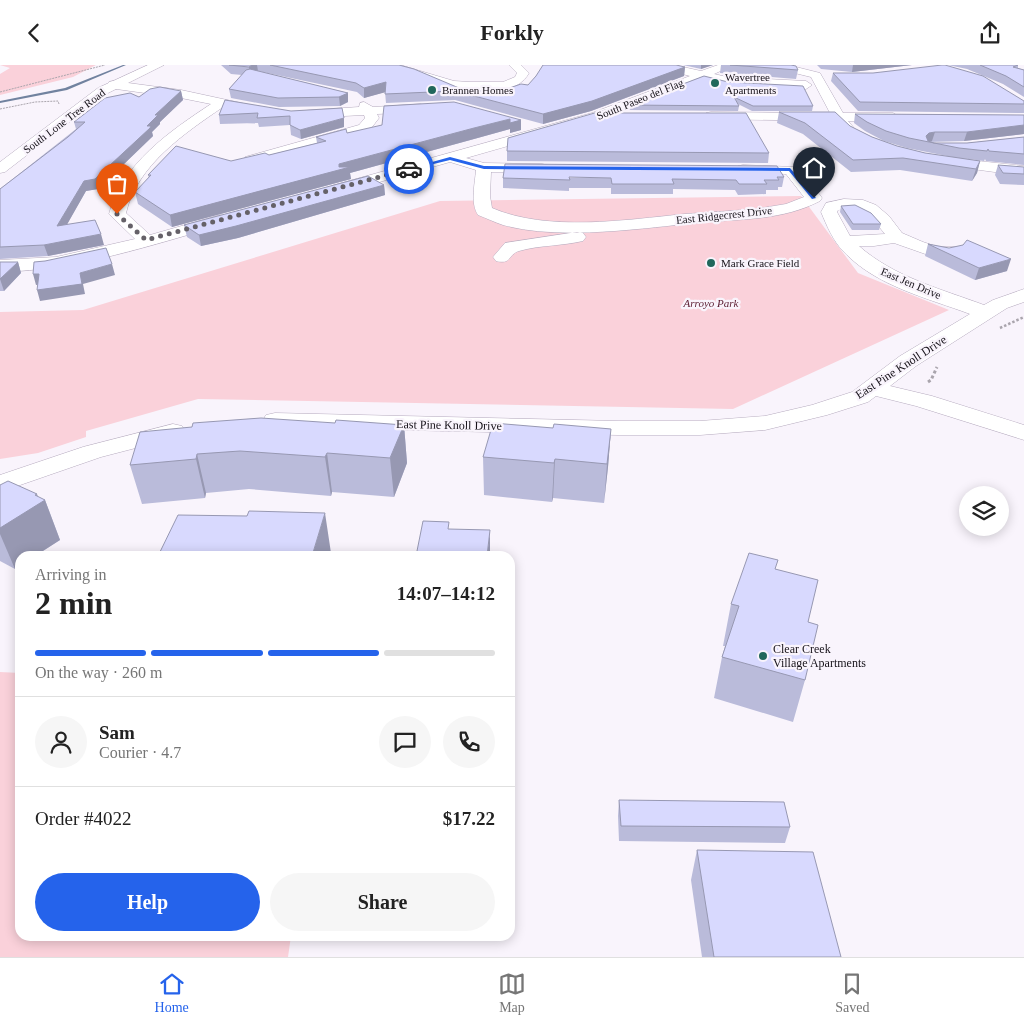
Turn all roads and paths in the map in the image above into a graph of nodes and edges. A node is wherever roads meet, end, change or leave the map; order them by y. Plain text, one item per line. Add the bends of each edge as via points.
1 (105, 65) edge
2 (158, 65) edge
3 (382, 65) edge
4 (515, 65) edge
5 (660, 65) edge
6 (728, 65) edge
7 (774, 65) edge
8 (700, 75) junction
9 (823, 79) junction
10 (113, 85) junction
11 (0, 92) edge
12 (653, 94) junction
13 (353, 97) dead end
14 (679, 97) edge
15 (810, 99) edge
16 (829, 99) junction
17 (221, 103) junction
18 (436, 107) edge
19 (0, 109) edge
20 (62, 109) dead end
21 (369, 110) junction
22 (276, 113) edge
23 (293, 114) edge
24 (597, 116) junction
25 (636, 116) edge
26 (694, 116) edge
27 (838, 117) junction
28 (907, 117) edge
29 (525, 124) dead end
30 (543, 129) junction
31 (862, 137) edge
32 (835, 154) edge
33 (450, 158) junction
34 (926, 158) edge
35 (250, 159) edge
36 (484, 167) junction
37 (553, 168) edge
38 (0, 169) edge
39 (731, 169) edge
40 (790, 169) junction
41 (1024, 171) edge
42 (320, 193) edge
43 (237, 216) edge
44 (617, 225) junction
45 (896, 237) junction
46 (146, 240) junction
47 (845, 241) junction
48 (953, 251) edge
49 (502, 257) dead end
50 (0, 266) edge
51 (1024, 295) edge
52 (986, 313) junction
53 (878, 383) junction
54 (1024, 415) edge
55 (254, 421) edge
56 (195, 427) edge
57 (1024, 433) edge
58 (0, 484) edge

1 - 11 path
2 - 10 street, South Lone Tree Road
3 - 4 street via 454,84 484,86 518,80 523,73
5 - 8 street
6 - 8 street, South Paseo del Flag
7 - 9 street
8 - 9 street via 744,83
8 - 12 street, South Paseo del Flag
9 - 16 street
10 - 17 street via 159,90
10 - 38 street, South Lone Tree Road
12 - 14 street
12 - 24 street, South Paseo del Flag
13 - 21 street
15 - 16 street
16 - 27 street
17 - 22 street
17 - 46 street via 159,149 118,203 117,214
18 - 21 street
19 - 20 path via 58,101
21 - 23 street
21 - 35 street via 372,118 364,128
24 - 25 street
24 - 30 street, South Paseo del Flag
26 - 27 street
27 - 28 street
27 - 31 street via 847,128
29 - 30 street
30 - 33 street, South Paseo del Flag
32 - 40 path via 802,158
33 - 36 street
33 - 42 street, South Paseo del Flag
34 - 41 street
36 - 37 street
36 - 44 street, East Ridgecrest Drive via 484,211 507,221
39 - 40 street
40 - 44 street, East Ridgecrest Drive via 814,198 802,205 756,213
43 - 46 street
44 - 49 street via 612,231 511,247
45 - 47 street
45 - 47 street, East Jen Drive via 872,208 845,203 832,206 829,212
45 - 48 street via 931,251
46 - 50 street via 68,261
47 - 52 street, East Jen Drive via 859,256 899,280
51 - 52 street, East Pine Knoll Drive
52 - 53 street, East Pine Knoll Drive
53 - 54 street
53 - 55 street, East Pine Knoll Drive via 860,397 820,410 765,423 700,428
53 - 57 street
56 - 58 street via 92,452

